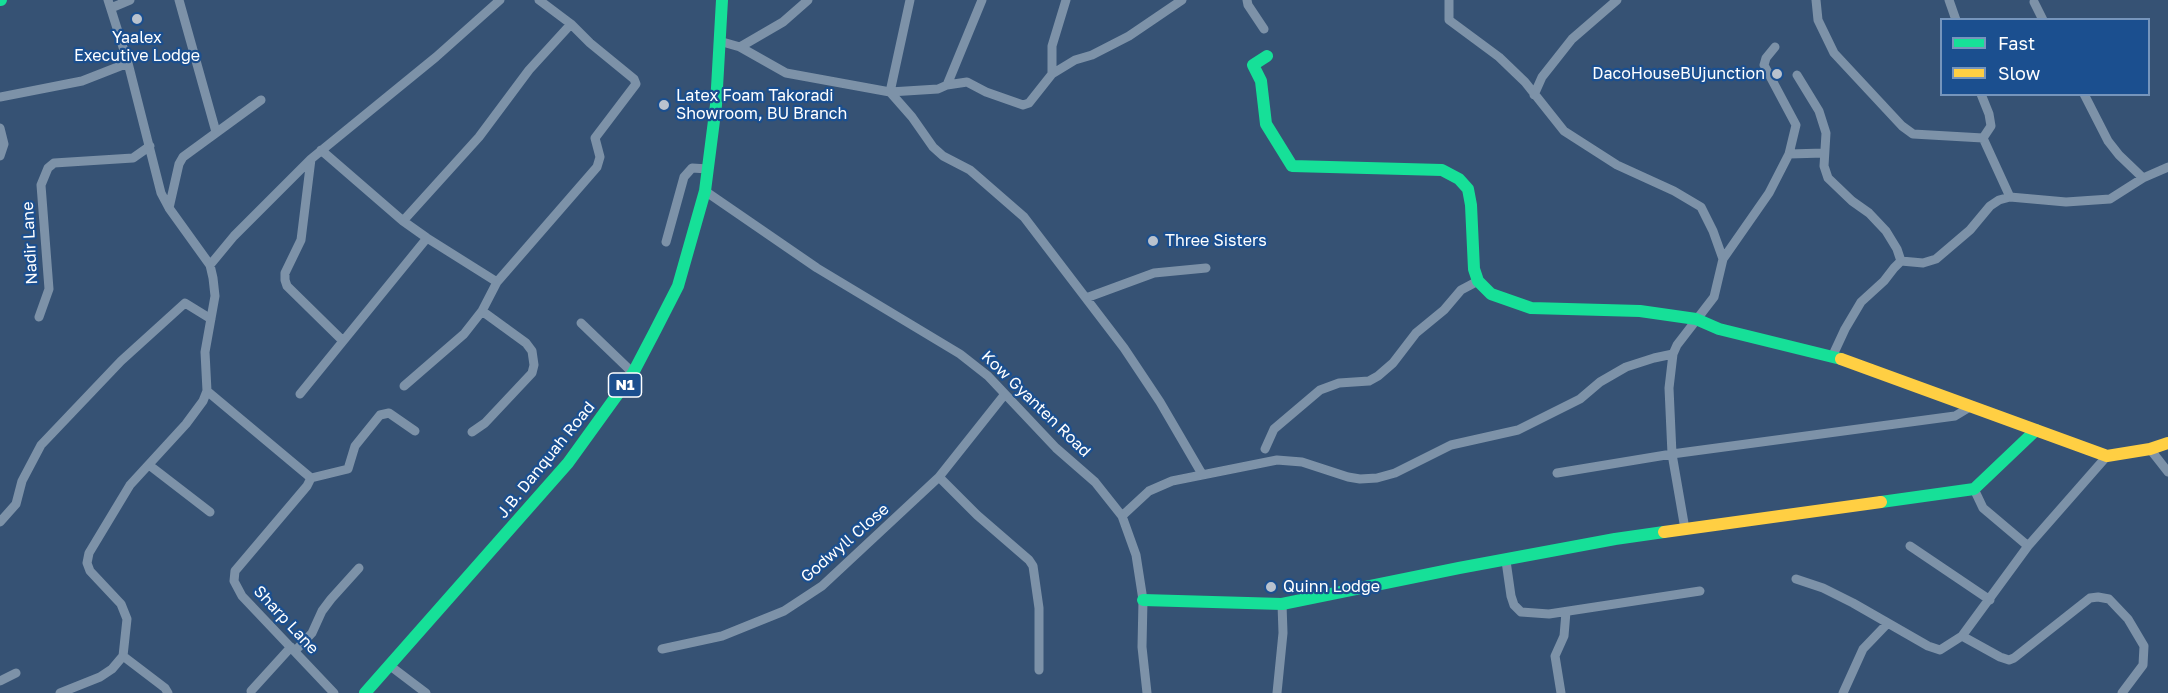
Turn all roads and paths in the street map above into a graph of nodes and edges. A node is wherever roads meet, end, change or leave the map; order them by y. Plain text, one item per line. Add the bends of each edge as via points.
1 (130, 0) edge
2 (179, 0) edge
3 (500, 0) edge
4 (539, 0) edge
5 (722, 0) edge
6 (808, 0) edge
7 (910, 0) edge
8 (982, 0) edge
9 (1066, 0) edge
10 (1182, 0) edge
11 (1247, 0) edge
12 (1449, 0) edge
13 (1617, 0) edge
14 (1816, 0) edge
15 (1949, 0) edge
16 (2034, 2) dead end
17 (109, 4) edge
18 (1955, 18) edge
19 (2042, 18) edge
20 (571, 24) junction
21 (1264, 29) dead end
22 (719, 41) junction
23 (740, 47) junction
24 (1775, 47) dead end
25 (1267, 56) dead end
26 (128, 63) junction
27 (1052, 74) junction
28 (1797, 75) dead end
29 (947, 85) junction
30 (890, 92) junction
31 (1534, 94) junction
32 (1982, 96) edge
33 (2085, 96) edge
34 (0, 98) edge
35 (261, 100) dead end
36 (0, 128) edge
37 (216, 132) junction
38 (1983, 138) junction
39 (150, 146) junction
40 (321, 150) junction
41 (1824, 153) junction
42 (1789, 154) junction
43 (0, 156) edge
44 (311, 159) junction
45 (2168, 167) edge
46 (708, 169) junction
47 (2143, 178) junction
48 (705, 191) junction
49 (2010, 197) junction
50 (169, 208) junction
51 (403, 221) junction
52 (427, 238) junction
53 (666, 242) dead end
54 (1723, 259) junction
55 (1901, 261) junction
56 (210, 266) junction
57 (1206, 268) dead end
58 (1478, 281) junction
59 (497, 282) junction
60 (1086, 298) junction
61 (482, 311) junction
62 (39, 317) dead end
63 (211, 319) junction
64 (1696, 319) junction
65 (581, 323) dead end
66 (342, 340) junction
67 (1673, 354) junction
68 (1832, 357) junction
69 (633, 372) junction
70 (404, 386) dead end
71 (207, 391) junction
72 (300, 394) dead end
73 (1005, 394) junction
74 (1971, 407) junction
75 (2036, 430) junction
76 (415, 431) dead end
77 (472, 432) dead end
78 (2168, 443) edge
79 (1264, 449) dead end
80 (2150, 449) junction
81 (1672, 454) junction
82 (2107, 456) junction
83 (149, 465) junction
84 (2168, 472) edge
85 (1557, 473) dead end
86 (1202, 474) junction
87 (939, 477) junction
88 (311, 478) junction
89 (1974, 489) junction
90 (210, 512) dead end
91 (1122, 516) junction
92 (0, 522) edge
93 (1685, 529) junction
94 (1910, 546) dead end
95 (2028, 546) junction
96 (1506, 561) junction
97 (358, 568) dead end
98 (1796, 579) dead end
99 (1700, 591) dead end
100 (1143, 600) junction
101 (1990, 600) junction
102 (1282, 604) junction
103 (1566, 612) junction
104 (1887, 624) junction
105 (1962, 636) junction
106 (293, 649) junction
107 (662, 649) dead end
108 (123, 656) junction
109 (389, 666) junction
110 (1039, 670) dead end
111 (16, 673) dead end
112 (0, 681) edge
113 (251, 691) dead end
114 (60, 693) edge
115 (168, 693) edge
116 (334, 693) edge
117 (365, 693) edge
118 (426, 693) edge
119 (1148, 693) edge
120 (1277, 693) edge
121 (1561, 693) edge
122 (1842, 693) edge
123 (2122, 693) edge

1 - 17 street
2 - 37 street
3 - 40 street
4 - 20 street
5 - 22 main road, J.B. Danquah Road / N1
6 - 23 street via 783,22
7 - 30 street
8 - 29 street
9 - 27 street via 1052,46
10 - 27 street via 1129,36
11 - 21 street
12 - 31 street via 1449,20 1499,57
13 - 31 street via 1572,39 1542,77
14 - 38 street via 1818,20 1834,53 1902,126 1913,134
15 - 18 street
16 - 19 street
17 - 26 street
20 - 51 street via 529,70 479,137
20 - 59 street via 636,84 595,138 600,157 597,167
22 - 23 street
22 - 46 main road, J.B. Danquah Road / N1
23 - 30 street via 786,72
24 - 42 street via 1764,65 1796,125
25 - 58 main road via 1253,65 1261,81 1266,124 1292,166 1442,170 1459,179 1468,189 1471,205
26 - 34 street via 82,81
26 - 39 street
27 - 29 street via 1029,103 1023,105 967,82
28 - 41 street via 1819,111 1826,132
29 - 30 street
30 - 60 street via 933,147 970,170 1024,217
31 - 54 street via 1564,130 1617,165 1701,207
32 - 38 street via 1990,126
33 - 47 street via 2108,141
35 - 37 street
36 - 43 street via 4,144
37 - 50 street via 183,157
38 - 49 street
39 - 50 street via 161,193
39 - 62 street, Nadir Lane via 133,158 54,163 48,168 41,185 48,288
40 - 44 street
40 - 51 street
41 - 42 street
41 - 55 street via 1828,178 1886,231
42 - 54 street via 1769,193
44 - 56 street via 234,236
44 - 66 street via 301,240 285,280
45 - 47 street
46 - 48 main road, J.B. Danquah Road / N1
46 - 53 street via 692,168 684,177
47 - 49 street via 2110,199 2095,202
48 - 69 main road, J.B. Danquah Road / N1 via 678,286
48 - 73 street, Kow Gyanten Road via 817,268 960,354
49 - 55 street via 1990,206 1970,230 1936,259 1923,263
50 - 56 street
51 - 52 street
52 - 59 street
52 - 66 street
54 - 64 street via 1714,297
55 - 68 street via 1862,302
56 - 63 street via 215,296
57 - 60 street via 1154,273
58 - 64 main road via 1491,294 1531,308 1640,311
58 - 79 street via 1461,290 1378,376 1320,390 1274,429
59 - 61 street
60 - 86 street via 1160,402
61 - 70 street via 464,334
61 - 77 street via 526,343 534,365 532,373
63 - 71 street via 205,352
63 - 92 street via 184,303 121,361 41,446 22,481 16,504
64 - 67 street
64 - 68 main road via 1719,329
65 - 69 street
66 - 72 street
67 - 81 street via 1669,388
67 - 86 street via 1626,367 1580,399 1518,430 1451,446 1395,474 1360,479 1302,462 1277,460
68 - 74 main road
69 - 109 main road, J.B. Danquah Road / N1 via 568,463
71 - 83 street via 186,424
71 - 88 street
73 - 87 street, Godwyll Close
73 - 91 street, Kow Gyanten Road via 1042,436 1095,482
74 - 75 main road
74 - 81 street via 1954,416
75 - 82 main road
75 - 89 main road
76 - 88 street via 389,412 380,415 355,446 348,469
78 - 80 main road
80 - 82 main road
80 - 84 street
81 - 85 street
81 - 93 street
82 - 95 street
83 - 90 street
83 - 108 street via 130,486 88,552 90,571 121,604 127,619
86 - 91 street via 1149,491
87 - 107 street, Godwyll Close via 822,586 784,611 722,636
87 - 110 street via 1033,566 1039,608
88 - 106 street, Sharp Lane via 235,571 236,588
89 - 93 main road
89 - 95 street via 1983,508
91 - 100 street, Kow Gyanten Road via 1136,555
93 - 96 main road
94 - 101 street
95 - 101 street
96 - 102 main road
96 - 103 street via 1511,596 1521,612
97 - 106 street via 322,611 312,633
98 - 104 street via 1823,588
99 - 103 street
100 - 102 main road
100 - 119 street, Kow Gyanten Road via 1142,647
101 - 105 street
102 - 120 street via 1284,633
103 - 121 street via 1564,636 1555,656
104 - 105 street via 1940,650
104 - 122 street via 1863,649
105 - 123 street via 2008,660 2090,598 2109,599 2128,619 2144,646 2143,666
106 - 113 street
106 - 116 street, Sharp Lane
108 - 114 street via 112,669
108 - 115 street
109 - 117 main road, J.B. Danquah Road / N1
109 - 118 street
111 - 112 street

